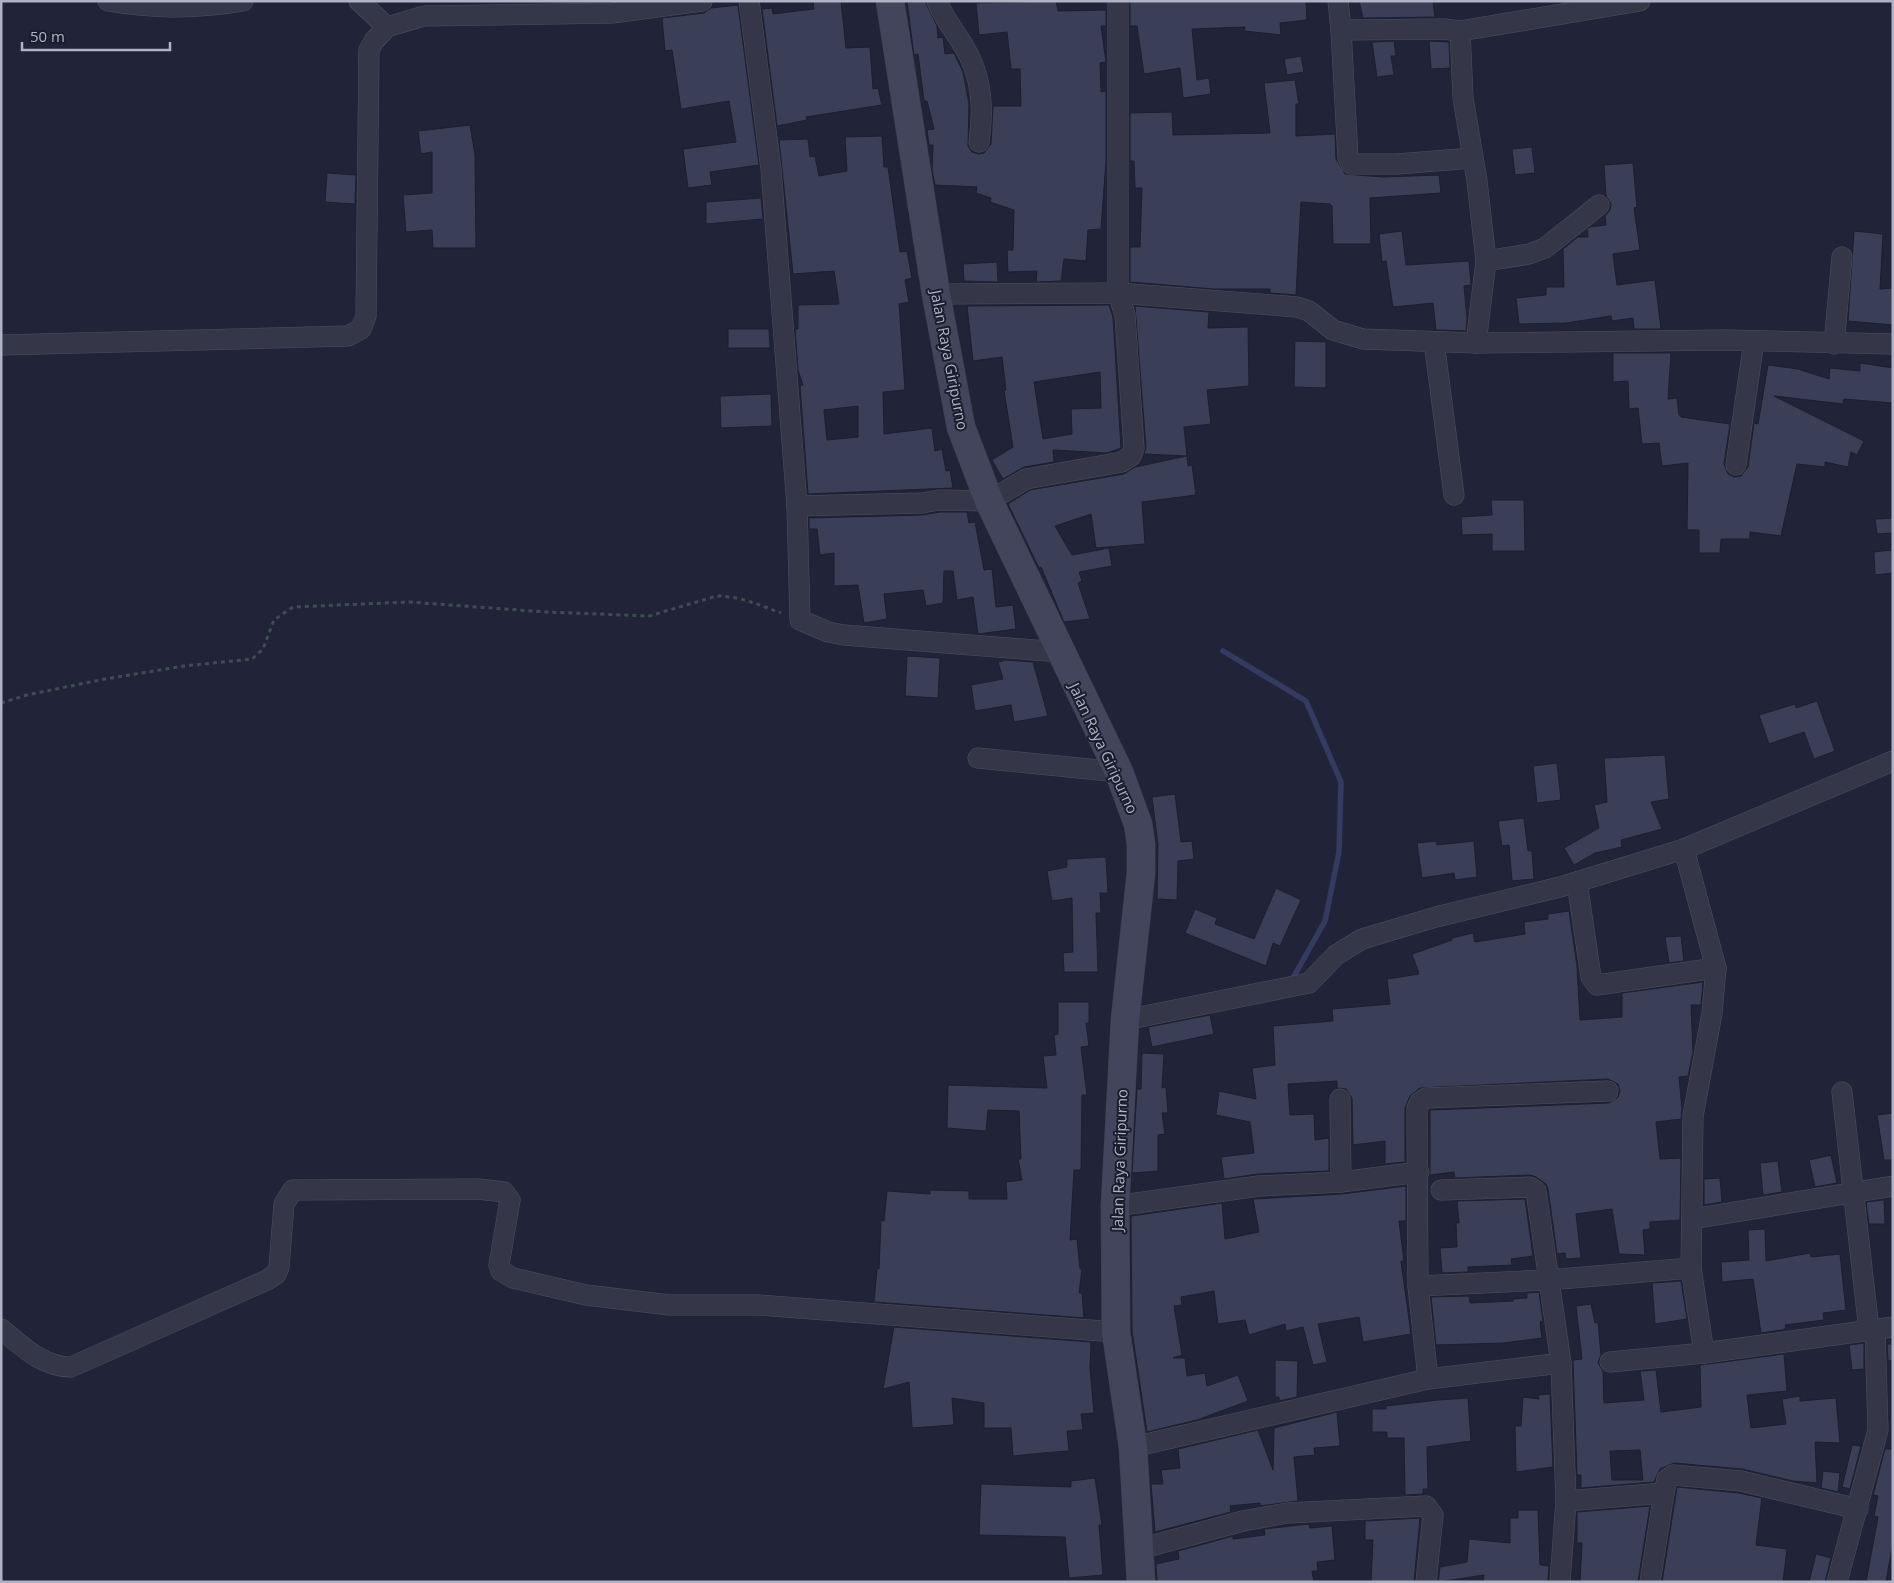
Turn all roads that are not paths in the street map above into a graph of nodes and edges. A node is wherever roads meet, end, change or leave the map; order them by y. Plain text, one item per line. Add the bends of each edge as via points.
1 (108, 1) edge
2 (243, 1) edge
3 (359, 1) edge
4 (702, 1) edge
5 (749, 1) edge
6 (937, 1) edge
7 (1118, 1) edge
8 (1338, 1) edge
9 (1640, 1) edge
10 (893, 2) edge
11 (387, 27) junction
12 (1341, 30) junction
13 (1460, 32) junction
14 (979, 142) dead end
15 (1473, 158) junction
16 (1599, 205) dead end
17 (1842, 257) dead end
18 (1486, 261) junction
19 (1118, 293) junction
20 (936, 294) junction
21 (1754, 341) junction
22 (1434, 342) junction
23 (1476, 344) junction
24 (1834, 344) junction
25 (1893, 344) edge
26 (1, 345) edge
27 (1736, 465) dead end
28 (1454, 494) dead end
29 (989, 501) junction
30 (797, 506) junction
31 (1060, 652) junction
32 (978, 758) dead end
33 (1893, 761) edge
34 (1118, 772) junction
35 (1684, 849) junction
36 (1577, 882) junction
37 (1716, 968) junction
38 (1125, 1020) junction
39 (1608, 1091) dead end
40 (1842, 1092) dead end
41 (1340, 1099) dead end
42 (1419, 1172) junction
43 (1341, 1182) junction
44 (1893, 1186) edge
45 (1440, 1190) dead end
46 (1853, 1192) junction
47 (1116, 1206) junction
48 (1692, 1218) junction
49 (1691, 1268) junction
50 (1548, 1280) junction
51 (1418, 1286) junction
52 (1, 1329) edge
53 (1879, 1329) edge
54 (1116, 1332) junction
55 (1704, 1353) junction
56 (1610, 1362) dead end
57 (1561, 1363) junction
58 (1428, 1379) junction
59 (1133, 1447) junction
60 (1664, 1493) junction
61 (1566, 1501) junction
62 (1858, 1509) junction
63 (1139, 1550) junction
64 (1141, 1582) edge
65 (1426, 1582) edge
66 (1560, 1582) edge
67 (1650, 1582) edge
68 (1837, 1582) edge

1 - 2 street via 140,7 212,6
3 - 11 street
4 - 11 street via 612,13 424,16
5 - 30 street via 771,169
6 - 14 street via 978,74 981,96
7 - 19 street
8 - 12 street
9 - 13 street
10 - 20 main road, Jalan Raya Giripurno
11 - 26 street via 369,50 366,316 361,330 348,336
12 - 13 street via 1444,29
12 - 15 street via 1348,158 1351,164
13 - 15 street via 1463,98
15 - 18 street
16 - 18 street via 1545,248
17 - 24 street
18 - 23 street
19 - 20 street
19 - 22 street via 1297,307 1309,311 1333,330 1363,339
19 - 29 street via 1125,315 1133,453 1122,462 1031,478
20 - 29 main road, Jalan Raya Giripurno via 956,410
21 - 23 street
21 - 24 street
21 - 27 street
22 - 23 street
22 - 28 street
24 - 25 street
29 - 30 street
29 - 31 main road, Jalan Raya Giripurno
30 - 31 street via 800,620 844,635
31 - 34 main road, Jalan Raya Giripurno
32 - 34 street
33 - 35 street
34 - 38 main road, Jalan Raya Giripurno via 1138,824 1142,859
35 - 36 street
35 - 37 street
36 - 37 street via 1591,977 1597,986
36 - 38 street via 1362,939 1336,955 1309,983
37 - 48 street via 1712,1013 1693,1116
38 - 47 main road, Jalan Raya Giripurno
39 - 42 street via 1426,1098 1417,1108
40 - 46 street
41 - 43 street
42 - 43 street
42 - 51 street
43 - 47 street via 1259,1186
44 - 46 street
45 - 50 street via 1535,1189
46 - 48 street
46 - 53 street
47 - 54 main road, Jalan Raya Giripurno
48 - 49 street
49 - 50 street
49 - 55 street
50 - 51 street
50 - 57 street
51 - 58 street
52 - 54 street via 41,1360 51,1365 70,1367 276,1274 284,1204 293,1190 478,1188 504,1192 510,1200 499,1265 501,1271 513,1278 586,1294 668,1305 758,1305
53 - 55 street
53 - 62 street via 1878,1430
54 - 59 main road, Jalan Raya Giripurno
55 - 56 street
57 - 58 street
57 - 61 street
58 - 59 street
59 - 63 main road, Jalan Raya Giripurno
60 - 61 street
60 - 62 street via 1669,1476 1681,1475 1741,1481
60 - 67 street
61 - 66 street
62 - 68 street
63 - 64 main road, Jalan Raya Giripurno
63 - 65 street via 1243,1521 1286,1513 1426,1506 1433,1515

